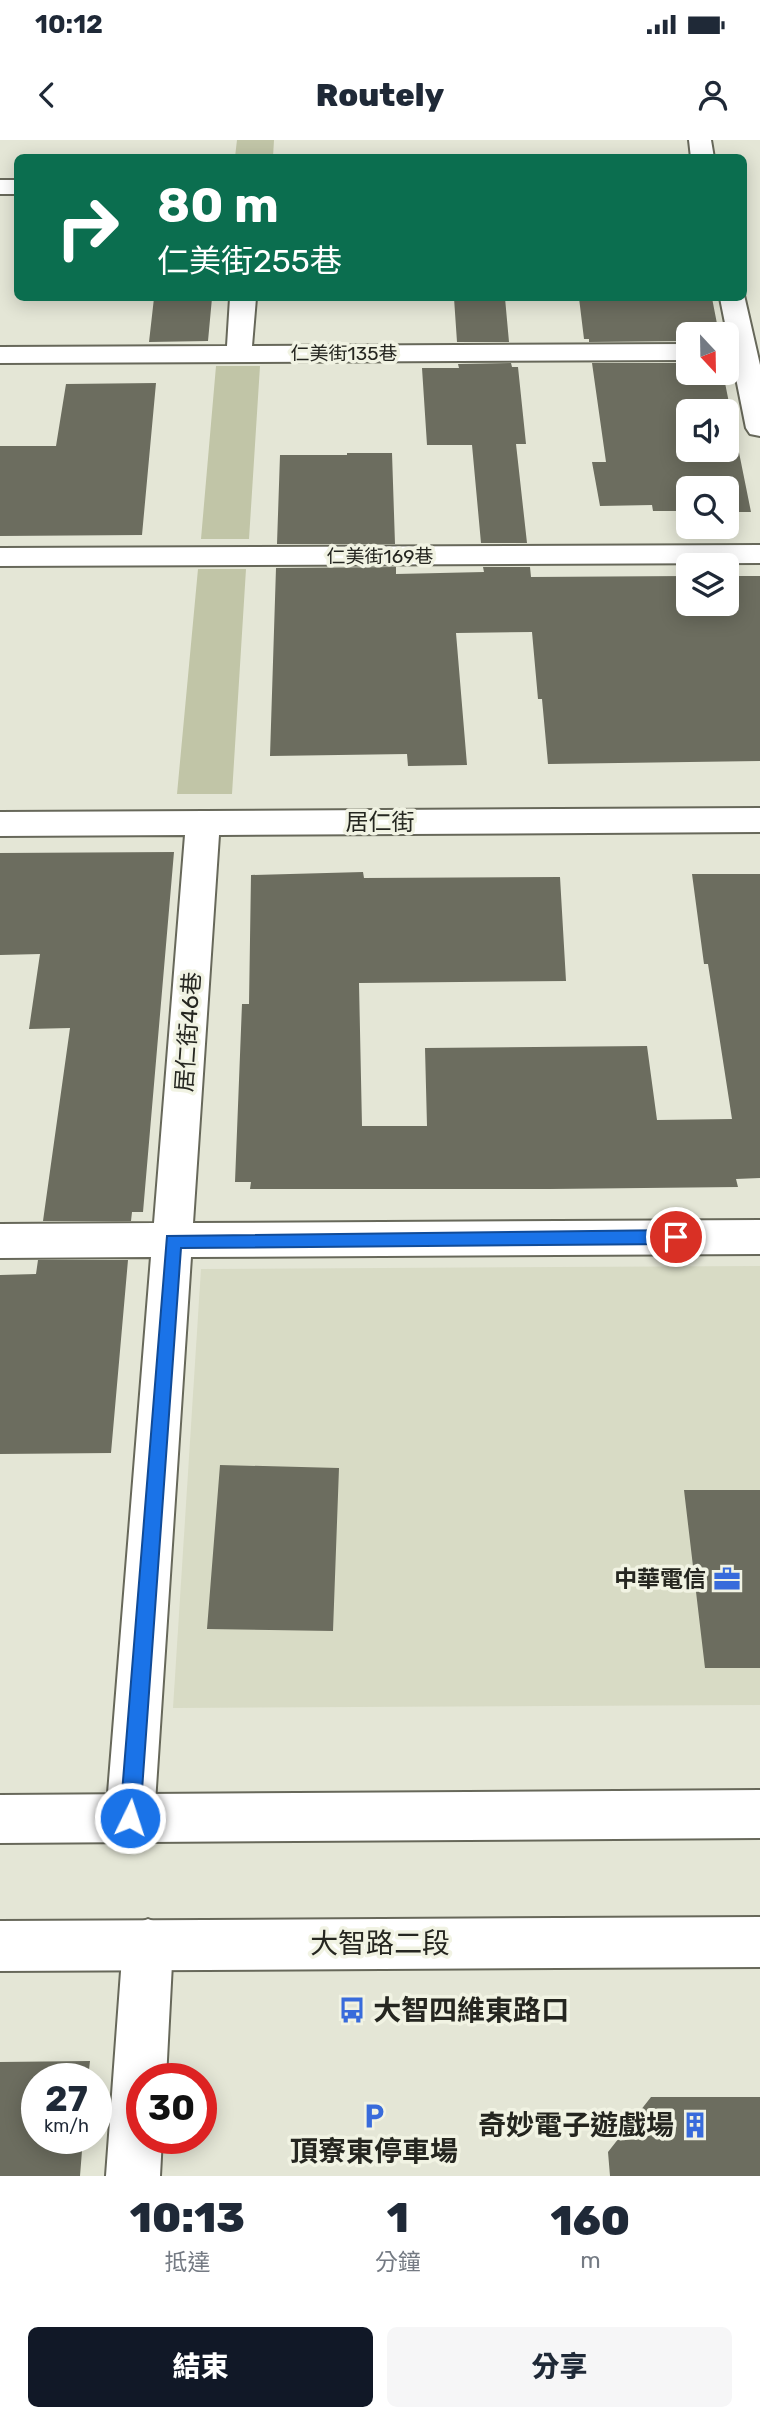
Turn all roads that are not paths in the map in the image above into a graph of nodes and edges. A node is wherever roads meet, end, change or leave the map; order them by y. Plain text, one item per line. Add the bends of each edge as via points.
1 (243, 301) edge
2 (734, 301) edge
3 (743, 351) edge
4 (676, 352) edge
5 (239, 354) junction
6 (0, 355) edge
7 (760, 428) edge
8 (760, 554) edge
9 (0, 557) edge
10 (760, 820) edge
11 (203, 823) junction
12 (0, 824) edge
13 (760, 1237) edge
14 (0, 1241) edge
15 (173, 1241) junction
16 (760, 1814) edge
17 (0, 1818) edge
18 (130, 1818) junction
19 (760, 1942) edge
20 (148, 1944) junction
21 (0, 1945) edge
22 (133, 2176) edge

1 - 5 street
2 - 3 street
3 - 7 street
4 - 5 street, 仁美街135巷
5 - 6 street, 仁美街135巷
8 - 9 street, 仁美街169巷
10 - 11 street, 居仁街
11 - 12 street, 居仁街
11 - 15 street, 居仁街46巷
13 - 15 street
14 - 15 street
15 - 18 street, 居仁街46巷
16 - 18 street
17 - 18 street
19 - 20 street, 大智路二段
20 - 21 street, 大智路二段
20 - 22 street

